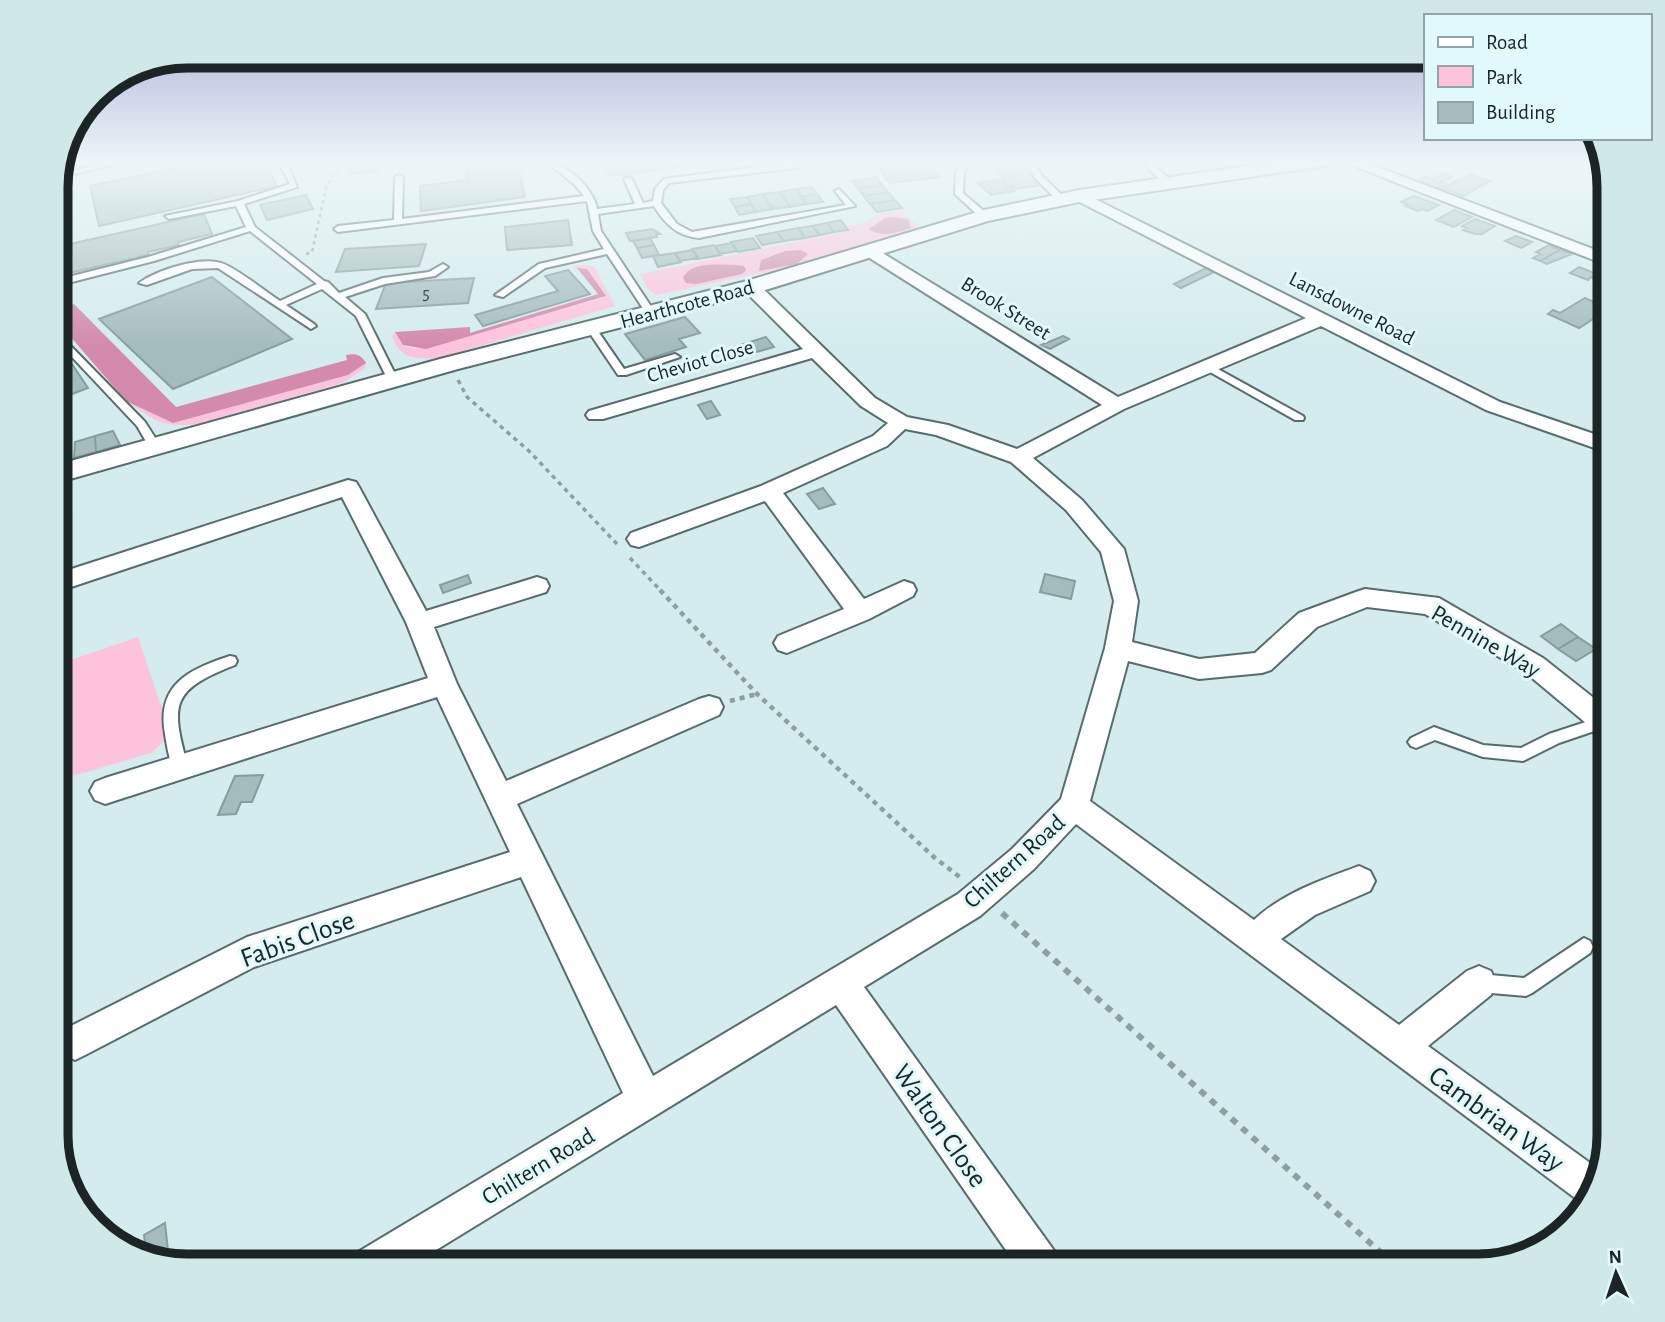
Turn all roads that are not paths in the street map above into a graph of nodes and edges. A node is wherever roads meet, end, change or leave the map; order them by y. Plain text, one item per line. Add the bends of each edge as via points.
1 (248, 223) edge
2 (392, 223) edge
3 (596, 223) edge
4 (671, 223) edge
5 (758, 223) edge
6 (962, 223) edge
7 (1122, 223) edge
8 (1509, 223) edge
9 (251, 228) junction
10 (338, 229) dead end
11 (608, 251) junction
12 (871, 251) junction
13 (1597, 256) edge
14 (443, 267) dead end
15 (69, 280) edge
16 (144, 283) dead end
17 (325, 284) junction
18 (751, 287) junction
19 (500, 295) dead end
20 (340, 296) junction
21 (279, 305) junction
22 (650, 314) junction
23 (1323, 318) junction
24 (311, 326) dead end
25 (592, 329) junction
26 (69, 348) edge
27 (816, 351) junction
28 (675, 357) dead end
29 (1207, 366) junction
30 (393, 380) junction
31 (1117, 404) junction
32 (596, 415) dead end
33 (1299, 418) dead end
34 (901, 422) junction
35 (1597, 442) edge
36 (155, 447) junction
37 (1019, 457) junction
38 (69, 470) edge
39 (769, 491) junction
40 (639, 539) dead end
41 (69, 579) edge
42 (537, 586) dead end
43 (904, 590) dead end
44 (860, 612) junction
45 (419, 622) junction
46 (787, 643) dead end
47 (1118, 648) junction
48 (230, 661) dead end
49 (444, 684) junction
50 (709, 707) dead end
51 (1597, 717) edge
52 (1597, 726) edge
53 (1416, 742) dead end
54 (180, 767) junction
55 (105, 791) dead end
56 (501, 797) junction
57 (1074, 806) junction
58 (530, 860) junction
59 (1359, 881) dead end
60 (1257, 942) junction
61 (1584, 947) dead end
62 (841, 984) junction
63 (1479, 984) joint
64 (75, 1042) dead end
65 (1404, 1049) junction
66 (646, 1101) junction
67 (1585, 1184) edge
68 (392, 1254) edge
69 (1032, 1254) edge

1 - 9 lane
2 - 10 lane
3 - 11 lane
4 - 5 lane via 690,235
6 - 12 street, Hearthcote Road
7 - 23 street, Lansdowne Road
8 - 13 street
9 - 15 lane
9 - 17 lane
11 - 19 lane via 542,266
11 - 22 lane
12 - 18 street, Hearthcote Road
12 - 31 street, Brook Street
14 - 20 lane via 432,274 383,281
16 - 21 lane via 209,263
17 - 20 lane
17 - 21 lane
18 - 22 street, Hearthcote Road
18 - 27 street, Chiltern Road
20 - 30 lane via 360,314
21 - 24 lane
22 - 25 street, Hearthcote Road
23 - 29 street
23 - 35 street, Lansdowne Road via 1493,406
25 - 28 lane via 622,373
25 - 30 street, Hearthcote Road
26 - 36 lane via 141,424
27 - 32 street, Cheviot Close
27 - 34 street, Chiltern Road via 868,402
29 - 31 street
29 - 33 lane
30 - 36 street, Hearthcote Road
31 - 37 street
34 - 37 street, Chiltern Road via 941,430
34 - 39 street via 880,441
36 - 38 street, Hearthcote Road
37 - 47 street, Chiltern Road via 1074,505 1112,549 1126,601
39 - 40 street
39 - 44 street
41 - 45 street via 348,487
42 - 45 street
43 - 44 street
44 - 46 street
45 - 49 street
47 - 51 street, Pennine Way via 1199,668 1262,663 1308,620 1365,598 1430,605 1534,665
47 - 57 street, Chiltern Road
48 - 54 lane via 200,671 176,689 170,702
49 - 54 street
49 - 56 street
50 - 56 street
52 - 53 lane via 1553,738 1523,755 1483,751 1434,733
54 - 55 street
56 - 58 street
57 - 60 street, Cambrian Way
57 - 62 street, Chiltern Road via 1023,859 969,905
58 - 64 street, Fabis Close via 247,953
58 - 66 street
59 - 60 street via 1308,901 1267,927
60 - 65 street, Cambrian Way
61 - 63 lane via 1526,986
62 - 66 street, Chiltern Road
62 - 69 street, Walton Close
63 - 65 street, Cambrian Way via 1413,1036
65 - 67 street, Cambrian Way
66 - 68 street, Chiltern Road

